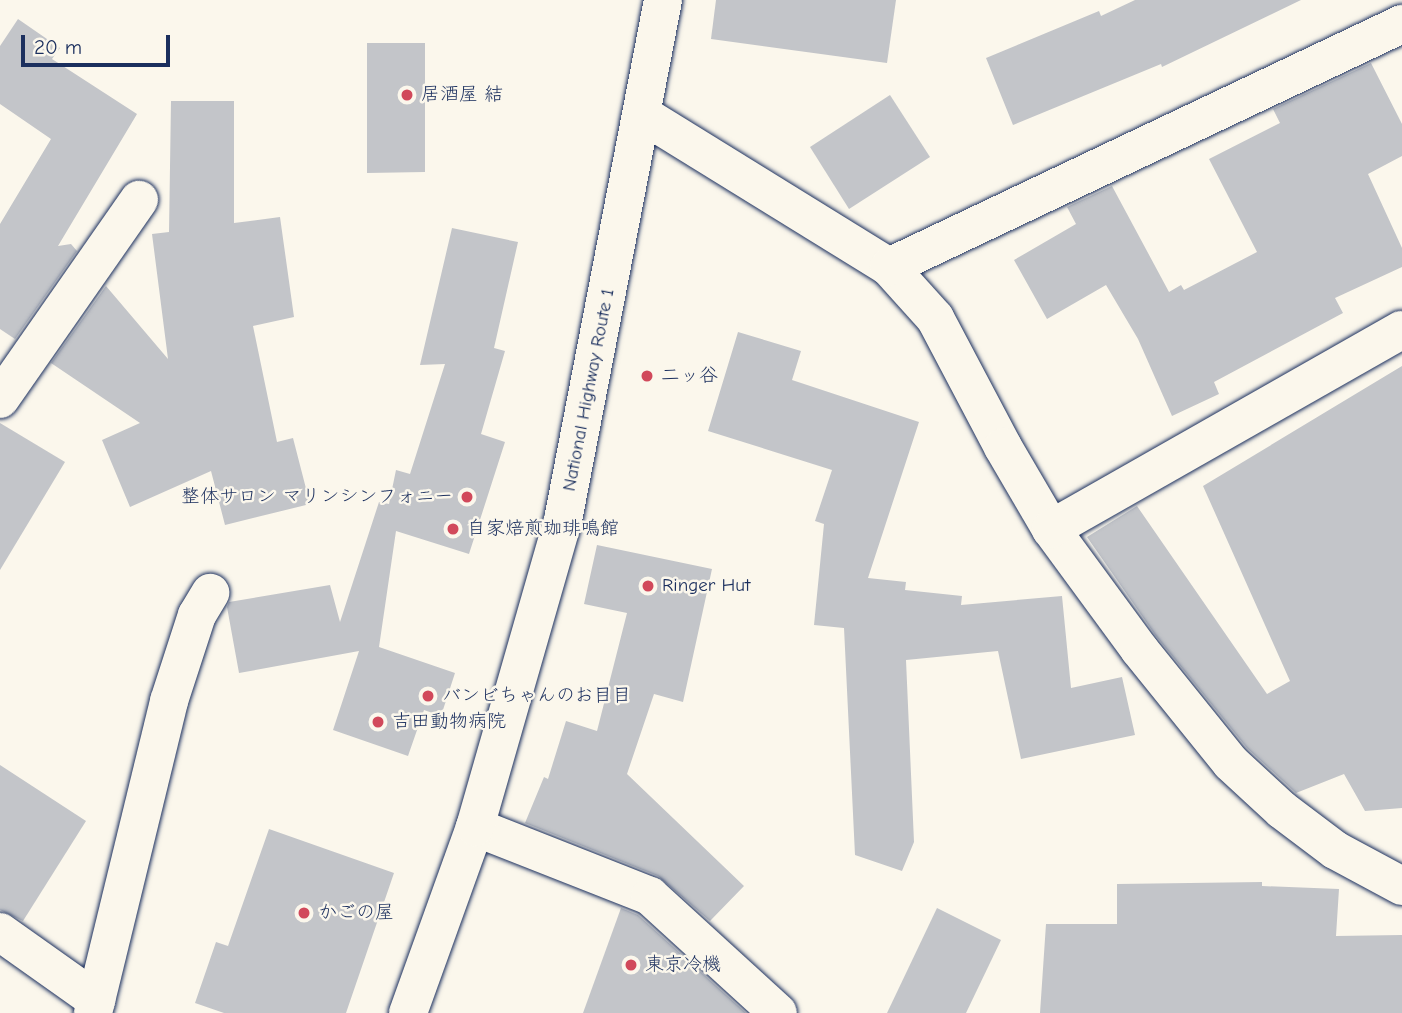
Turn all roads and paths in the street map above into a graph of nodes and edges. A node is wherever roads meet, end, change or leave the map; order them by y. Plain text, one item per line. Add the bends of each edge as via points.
1 (663, 0) edge
2 (1402, 24) edge
3 (643, 115) junction
4 (139, 200) dead end
5 (889, 267) junction
6 (1402, 330) edge
7 (0, 399) edge
8 (1051, 529) junction
9 (210, 593) dead end
10 (475, 827) junction
11 (1402, 886) edge
12 (0, 932) edge
13 (94, 1007) edge
14 (408, 1013) edge
15 (778, 1013) edge

1 - 3 main road, National Highway Route 1
2 - 5 main road
3 - 5 main road
3 - 10 main road, National Highway Route 1 via 563,520
4 - 7 main road
5 - 8 main road via 935,318
6 - 8 main road
8 - 11 main road via 1231,763 1335,850
9 - 13 main road via 197,615 169,701
10 - 14 main road, National Highway Route 1
10 - 15 main road via 650,896
12 - 13 main road

